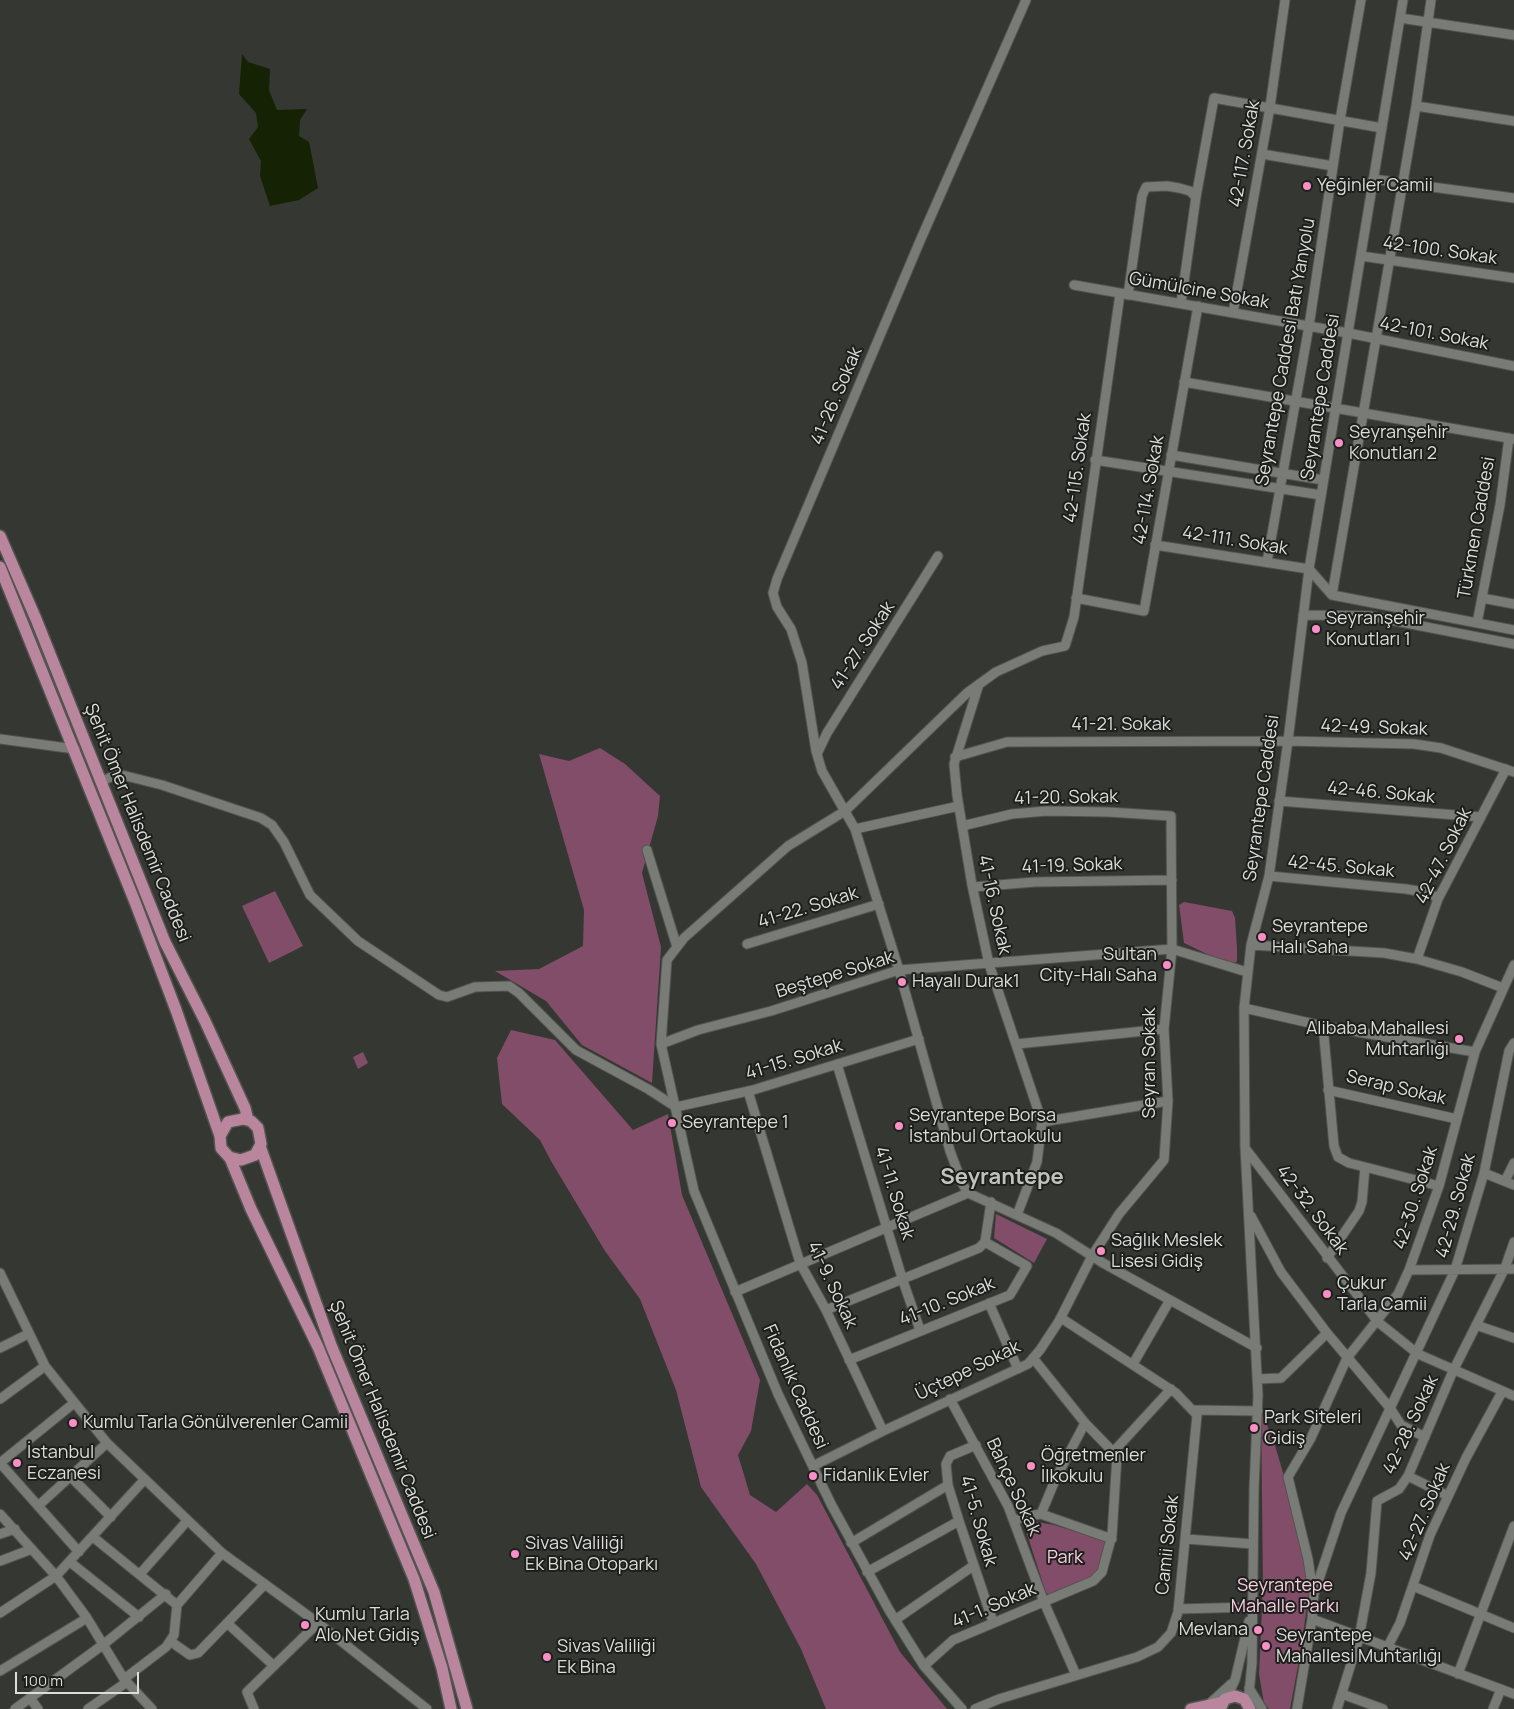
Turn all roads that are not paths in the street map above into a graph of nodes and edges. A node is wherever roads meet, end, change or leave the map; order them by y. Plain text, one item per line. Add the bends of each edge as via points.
1 (1026, 0) edge
2 (1285, 0) edge
3 (1361, 0) edge
4 (1403, 0) edge
5 (1431, 0) edge
6 (1400, 18) junction
7 (1427, 22) junction
8 (1514, 35) edge
9 (1416, 106) junction
10 (1270, 107) junction
11 (1340, 120) junction
12 (1514, 122) edge
13 (1382, 128) junction
14 (1262, 154) junction
15 (1333, 166) junction
16 (1373, 179) junction
17 (1402, 182) junction
18 (1196, 197) junction
19 (1514, 198) edge
20 (1360, 256) junction
21 (1388, 260) junction
22 (1514, 278) edge
23 (1074, 285) dead end
24 (1124, 294) junction
25 (1181, 304) junction
26 (1198, 306) junction
27 (1233, 313) junction
28 (1310, 326) junction
29 (1348, 333) junction
30 (1374, 338) junction
31 (1514, 366) edge
32 (1184, 382) junction
33 (1295, 400) junction
34 (1336, 407) junction
35 (1364, 412) junction
36 (1512, 439) edge
37 (1171, 456) junction
38 (1095, 460) junction
39 (1168, 472) junction
40 (1283, 473) junction
41 (1324, 480) junction
42 (1280, 489) junction
43 (1321, 496) junction
44 (0, 536) edge
45 (1155, 545) junction
46 (938, 556) dead end
47 (1267, 562) junction
48 (0, 567) edge
49 (1309, 569) junction
50 (1332, 595) junction
51 (1076, 598) junction
52 (1482, 598) junction
53 (1514, 604) edge
54 (1303, 615) junction
55 (1477, 623) junction
56 (1514, 630) edge
57 (1514, 644) edge
58 (1066, 646) joint
59 (979, 684) junction
60 (0, 739) edge
61 (1288, 741) junction
62 (75, 749) junction
63 (817, 754) junction
64 (955, 757) junction
65 (1510, 771) edge
66 (102, 781) junction
67 (1279, 801) junction
68 (959, 806) junction
69 (845, 811) junction
70 (1171, 816) joint
71 (1481, 817) junction
72 (962, 826) junction
73 (855, 830) junction
74 (647, 850) dead end
75 (1269, 876) junction
76 (1172, 880) junction
77 (972, 887) junction
78 (1438, 899) junction
79 (878, 904) junction
80 (747, 944) dead end
81 (1251, 945) junction
82 (677, 946) junction
83 (1172, 949) junction
84 (1417, 959) junction
85 (989, 964) junction
86 (1514, 965) edge
87 (899, 970) junction
88 (1247, 972) junction
89 (1503, 988) junction
90 (1244, 1008) junction
91 (1323, 1026) junction
92 (1164, 1029) junction
93 (919, 1039) junction
94 (1514, 1043) edge
95 (661, 1044) junction
96 (1017, 1044) junction
97 (1475, 1052) junction
98 (837, 1064) junction
99 (1328, 1090) junction
100 (748, 1091) junction
101 (1168, 1101) junction
102 (676, 1107) junction
103 (1457, 1119) junction
104 (248, 1120) junction
105 (1042, 1122) junction
106 (220, 1136) junction
107 (260, 1146) junction
108 (1245, 1147) junction
109 (230, 1158) junction
110 (1514, 1163) edge
111 (1365, 1167) junction
112 (1484, 1173) junction
113 (1510, 1183) edge
114 (1439, 1186) junction
115 (968, 1193) junction
116 (991, 1202) junction
117 (1249, 1213) junction
118 (1017, 1215) junction
119 (888, 1226) junction
120 (985, 1242) junction
121 (1514, 1242) edge
122 (1092, 1256) junction
123 (1327, 1258) junction
124 (800, 1263) junction
125 (1510, 1269) edge
126 (1409, 1270) junction
127 (1455, 1270) junction
128 (0, 1273) edge
129 (902, 1281) junction
130 (736, 1292) junction
131 (9, 1293) junction
132 (0, 1296) edge
133 (1170, 1300) junction
134 (989, 1303) junction
135 (826, 1310) junction
136 (1061, 1318) junction
137 (1378, 1322) junction
138 (1476, 1325) junction
139 (920, 1330) junction
140 (1327, 1333) junction
141 (28, 1334) junction
142 (1514, 1338) edge
143 (0, 1348) edge
144 (1257, 1348) junction
145 (1418, 1354) junction
146 (1033, 1358) junction
147 (1347, 1358) junction
148 (849, 1360) junction
149 (1133, 1364) junction
150 (45, 1366) junction
151 (1018, 1369) junction
152 (1453, 1371) junction
153 (1258, 1379) junction
154 (1171, 1389) junction
155 (1502, 1392) junction
156 (1514, 1396) edge
157 (0, 1398) edge
158 (950, 1399) junction
159 (74, 1403) junction
160 (1390, 1408) junction
161 (1194, 1410) junction
162 (1258, 1411) junction
163 (1085, 1423) junction
164 (883, 1430) junction
165 (1425, 1437) junction
166 (107, 1443) junction
167 (976, 1445) junction
168 (1114, 1451) junction
169 (0, 1463) edge
170 (812, 1466) junction
171 (1408, 1476) junction
172 (71, 1477) junction
173 (145, 1478) junction
174 (948, 1485) junction
175 (1448, 1496) junction
176 (38, 1506) junction
177 (0, 1514) edge
178 (1041, 1514) junction
179 (111, 1517) junction
180 (187, 1521) junction
181 (959, 1521) junction
182 (1014, 1522) junction
183 (1514, 1526) edge
184 (14, 1529) junction
185 (0, 1534) edge
186 (93, 1537) junction
187 (1112, 1539) junction
188 (1186, 1539) junction
189 (852, 1543) junction
190 (1253, 1544) junction
191 (1510, 1545) edge
192 (32, 1549) junction
193 (79, 1552) junction
194 (222, 1553) junction
195 (0, 1561) edge
196 (70, 1562) junction
197 (973, 1566) junction
198 (867, 1572) junction
199 (140, 1574) junction
200 (56, 1576) junction
201 (265, 1584) junction
202 (1413, 1586) junction
203 (166, 1594) junction
204 (1314, 1594) junction
205 (1044, 1602) junction
206 (177, 1605) junction
207 (1252, 1607) junction
208 (1178, 1609) junction
209 (0, 1613) edge
210 (1481, 1614) junction
211 (139, 1617) junction
212 (87, 1618) junction
213 (1312, 1619) junction
214 (895, 1620) junction
215 (993, 1622) junction
216 (227, 1623) junction
217 (318, 1624) junction
218 (1514, 1628) edge
219 (1359, 1638) junction
220 (170, 1641) junction
221 (104, 1644) junction
222 (1387, 1648) junction
223 (273, 1665) junction
224 (924, 1666) junction
225 (0, 1672) edge
226 (1076, 1674) junction
227 (1458, 1674) junction
228 (1235, 1680) junction
229 (126, 1681) junction
230 (1249, 1688) junction
231 (1501, 1689) junction
232 (1342, 1694) junction
233 (1514, 1694) edge
234 (30, 1698) junction
235 (1223, 1703) edge
236 (1208, 1704) junction
237 (1249, 1706) edge
238 (14, 1709) edge
239 (38, 1709) edge
240 (88, 1709) edge
241 (152, 1709) edge
242 (254, 1709) edge
243 (427, 1709) edge
244 (451, 1709) edge
245 (467, 1709) edge
246 (962, 1709) edge
247 (975, 1709) edge
248 (1191, 1709) edge
249 (1262, 1709) edge
250 (1297, 1709) edge
251 (1336, 1709) edge
252 (1383, 1709) edge
253 (1493, 1709) edge

1 - 63 street, 41-26. Sokak via 920,241 773,593 777,608 791,629 802,663
2 - 10 street, 42-117. Sokak
3 - 11 street, Seyrantepe Caddesi Batı Yanyolu
4 - 6 street, Seyrantepe Caddesi
5 - 7 street
6 - 7 street
6 - 13 street, Seyrantepe Caddesi
7 - 8 street
7 - 9 street
9 - 12 street
9 - 17 street
10 - 11 street
10 - 14 street, 42-117. Sokak
10 - 18 street via 1214,98
11 - 13 street
11 - 15 street, Seyrantepe Caddesi Batı Yanyolu
13 - 16 street, Seyrantepe Caddesi
14 - 15 street
14 - 27 street, 42-117. Sokak
15 - 28 street, Seyrantepe Caddesi Batı Yanyolu
16 - 17 street
16 - 20 street, Seyrantepe Caddesi
17 - 19 street
17 - 21 street
18 - 24 street, 42-115. Sokak via 1178,188 1146,187
18 - 25 street
20 - 21 street, 42-100. Sokak
20 - 29 street, Seyrantepe Caddesi
21 - 22 street, 42-100. Sokak
21 - 30 street
23 - 24 street, Gümülcine Sokak
24 - 25 street, Gümülcine Sokak
24 - 38 street, 42-115. Sokak
25 - 26 street, Gümülcine Sokak
26 - 27 street, Gümülcine Sokak
26 - 32 street, 42-114. Sokak
27 - 28 street, Gümülcine Sokak
28 - 29 street, Gümülcine Sokak
28 - 33 street, Seyrantepe Caddesi Batı Yanyolu
29 - 30 street, 42-101. Sokak
29 - 34 street, Seyrantepe Caddesi
30 - 31 street, 42-101. Sokak
30 - 35 street
32 - 33 street
32 - 37 street, 42-114. Sokak
33 - 34 street
33 - 40 street, Seyrantepe Caddesi Batı Yanyolu
34 - 35 street
34 - 41 street, Seyrantepe Caddesi
35 - 36 street
35 - 50 street
36 - 52 street, Türkmen Caddesi
37 - 39 street, 42-114. Sokak
37 - 40 street
38 - 39 street
38 - 51 street, 42-115. Sokak
39 - 42 street
39 - 45 street, 42-114. Sokak
40 - 41 street
40 - 42 street, Seyrantepe Caddesi Batı Yanyolu
41 - 43 street, Seyrantepe Caddesi
42 - 43 street
42 - 47 street, Seyrantepe Caddesi Batı Yanyolu
43 - 49 street, Seyrantepe Caddesi
44 - 66 main road, Şehit Ömer Halisdemir Caddesi
45 - 47 street, 42-111. Sokak
45 - 51 street, 42-114. Sokak via 1144,612
46 - 63 street, 41-27. Sokak via 826,732
47 - 49 street, 42-111. Sokak
48 - 62 main road, Şehit Ömer Halisdemir Caddesi
49 - 50 street
49 - 54 street, Seyrantepe Caddesi
50 - 55 street
51 - 58 street, 42-115. Sokak
52 - 53 street
52 - 55 street, Türkmen Caddesi
54 - 57 street via 1370,616
54 - 61 street, Seyrantepe Caddesi
55 - 56 street
58 - 59 street, Fidanlık Caddesi via 1034,655 996,672
59 - 64 street, 41-16. Sokak
59 - 69 street, Fidanlık Caddesi via 912,744
60 - 62 street
61 - 64 street, 41-21. Sokak via 1007,742
61 - 65 street, 42-49. Sokak via 1414,744 1441,748
61 - 67 street, Seyrantepe Caddesi
62 - 106 main road, Şehit Ömer Halisdemir Caddesi via 176,1010
63 - 69 street, 41-26. Sokak via 822,771
64 - 68 street, 41-16. Sokak
65 - 71 street, 42-47. Sokak
66 - 102 street via 118,774 261,818 272,825 284,842 310,895 358,941 439,995 448,997 474,987 509,986 576,1050 648,1088
66 - 104 main road, Şehit Ömer Halisdemir Caddesi via 165,942 205,1021
67 - 71 street, 42-46. Sokak
67 - 75 street, Seyrantepe Caddesi
68 - 72 street, 41-16. Sokak
68 - 73 street
69 - 73 street, 41-26. Sokak
69 - 82 street, Fidanlık Caddesi via 788,846
70 - 72 street, 41-20. Sokak via 1046,812 1012,814
70 - 76 street, Seyran Sokak
71 - 78 street, 42-47. Sokak
72 - 77 street, 41-16. Sokak
73 - 79 street, 41-26. Sokak
74 - 82 street
75 - 78 street, 42-45. Sokak via 1406,889 1430,893
75 - 81 street, Seyrantepe Caddesi
76 - 77 street, 41-19. Sokak via 1035,882
76 - 83 street, Seyran Sokak
77 - 85 street, 41-16. Sokak
78 - 84 street, 42-47. Sokak
79 - 80 street, 41-22. Sokak
79 - 87 street, 41-26. Sokak
81 - 84 street via 1384,953
81 - 88 street, Seyrantepe Caddesi
82 - 95 street, Fidanlık Caddesi via 667,960
83 - 85 street, Beştepe Sokak
83 - 88 street
83 - 92 street, Seyran Sokak
84 - 89 street
85 - 87 street, Beştepe Sokak
85 - 96 street, 41-16. Sokak
86 - 89 street, 42-30. Sokak
87 - 93 street, 41-26. Sokak
87 - 95 street, Beştepe Sokak
88 - 90 street, Seyrantepe Caddesi
89 - 97 street, 42-30. Sokak
90 - 91 street
90 - 108 street, Seyrantepe Caddesi
91 - 97 street
91 - 99 street
92 - 96 street
92 - 101 street, Seyran Sokak
93 - 98 street, 41-15. Sokak
93 - 115 street, 41-26. Sokak via 958,1177
94 - 112 street, 42-29. Sokak via 1509,1051
95 - 102 street, Fidanlık Caddesi
96 - 105 street, 41-16. Sokak
97 - 103 street, 42-30. Sokak
98 - 100 street, 41-15. Sokak
98 - 119 street, 41-11. Sokak
99 - 103 street, Serap Sokak
99 - 111 street via 1338,1157
100 - 102 street, 41-15. Sokak
100 - 124 street, 41-9. Sokak
101 - 105 street
101 - 122 street, Seyran Sokak via 1164,1160 1119,1214
102 - 130 street, Fidanlık Caddesi via 694,1191
103 - 114 street, 42-30. Sokak
104 - 106 main road via 229,1122
104 - 107 main road via 259,1130
105 - 118 street, 41-16. Sokak via 1037,1162
106 - 109 main road via 221,1148
107 - 109 main road via 248,1159
107 - 245 main road, Şehit Ömer Halisdemir Caddesi via 331,1345 434,1592
108 - 117 street, Seyrantepe Caddesi
108 - 123 street, 42-32. Sokak
109 - 244 main road, Şehit Ömer Halisdemir Caddesi via 247,1202 318,1347 414,1579 442,1668
110 - 113 street
111 - 114 street
111 - 123 street via 1359,1211
112 - 113 street
112 - 127 street, 42-29. Sokak
114 - 126 street, 42-30. Sokak
115 - 116 street
115 - 119 street
116 - 118 street
116 - 120 street
117 - 140 street via 1281,1272
117 - 144 street, Seyrantepe Caddesi
118 - 122 street via 1056,1233
119 - 124 street
119 - 129 street, 41-11. Sokak
120 - 129 street via 979,1248
120 - 134 street, 41-10. Sokak via 1027,1266 1010,1295
121 - 125 street, 42-28. Sokak
122 - 133 street
122 - 136 street, Üçtepe Sokak
123 - 137 street, 42-32. Sokak
124 - 130 street
124 - 135 street, 41-9. Sokak
125 - 127 street
125 - 138 street, 42-28. Sokak
126 - 127 street
126 - 137 street, 42-30. Sokak via 1398,1294
127 - 145 street, 42-29. Sokak
128 - 131 street
129 - 135 street
129 - 139 street, 41-11. Sokak
130 - 170 street, Fidanlık Caddesi
131 - 132 street
131 - 141 street
133 - 144 street
133 - 149 street
134 - 139 street, 41-10. Sokak
134 - 151 street
135 - 148 street, 41-9. Sokak
136 - 146 street, Üçtepe Sokak
136 - 149 street
137 - 145 street, 42-32. Sokak
137 - 147 street, 42-30. Sokak
138 - 142 street
138 - 152 street, 42-28. Sokak
139 - 148 street, 41-10. Sokak
140 - 147 street
140 - 153 street via 1281,1378
141 - 143 street
141 - 150 street
144 - 153 street, Seyrantepe Caddesi
145 - 152 street, 42-32. Sokak
145 - 160 street, 42-29. Sokak
146 - 151 street, Üçtepe Sokak
146 - 163 street
147 - 160 street
147 - 204 street, 42-30. Sokak via 1311,1438 1288,1477
148 - 164 street, 41-9. Sokak
149 - 154 street
150 - 157 street
150 - 159 street
151 - 158 street, Üçtepe Sokak
152 - 155 street, 42-32. Sokak
152 - 165 street, 42-28. Sokak
153 - 162 street, Seyrantepe Caddesi
154 - 161 street
154 - 168 street
155 - 156 street, 42-32. Sokak
155 - 175 street, 42-27. Sokak
158 - 164 street, Üçtepe Sokak
158 - 167 street, Bahçe Sokak
159 - 166 street
159 - 169 street
160 - 165 street via 1401,1425
160 - 204 street, 42-29. Sokak via 1341,1514
161 - 162 street
161 - 188 street, Camii Sokak via 1197,1415
162 - 190 street, Seyrantepe Caddesi
163 - 168 street
163 - 178 street
164 - 170 street, Üçtepe Sokak
165 - 171 street, 42-28. Sokak
166 - 172 street
166 - 173 street
167 - 174 street, 41-5. Sokak via 950,1456 946,1464
167 - 182 street, Bahçe Sokak
168 - 187 street, 41-1. Sokak via 1117,1456
169 - 176 street
170 - 189 street, Fidanlık Caddesi
171 - 175 street
171 - 219 street, 42-28. Sokak via 1400,1489 1377,1501 1371,1573
172 - 176 street
172 - 179 street
173 - 179 street
173 - 180 street
174 - 181 street, 41-5. Sokak
174 - 189 street
175 - 202 street, 42-27. Sokak
176 - 193 street
177 - 184 street
178 - 182 street via 1022,1517
178 - 187 street
179 - 186 street
180 - 194 street
180 - 199 street
181 - 197 street, 41-5. Sokak
181 - 198 street
182 - 205 street, Bahçe Sokak
183 - 191 street
184 - 185 street
184 - 192 street
186 - 193 street
186 - 199 street
187 - 205 street, 41-1. Sokak via 1102,1572 1093,1581
188 - 190 street
188 - 208 street, Camii Sokak
189 - 198 street, Fidanlık Caddesi
190 - 207 street, Seyrantepe Caddesi
191 - 210 street
192 - 195 street
192 - 200 street
193 - 196 street
194 - 201 street
194 - 206 street
196 - 200 street
196 - 211 street
197 - 214 street
197 - 215 street, 41-5. Sokak
198 - 214 street, Fidanlık Caddesi
199 - 203 street
200 - 209 street
200 - 212 street
201 - 216 street
201 - 217 street
202 - 210 street
202 - 222 street, 42-27. Sokak
203 - 206 street
203 - 211 street
204 - 213 street, 42-29. Sokak
205 - 215 street, 41-1. Sokak
205 - 226 street, Bahçe Sokak
206 - 220 street via 174,1635
207 - 208 street
207 - 228 street, Seyrantepe Caddesi
207 - 230 street, Seyrantepe Caddesi
208 - 226 street, Camii Sokak via 1171,1633 1158,1647 1137,1657
210 - 218 street
210 - 227 street
211 - 221 street
212 - 221 street
212 - 225 street
213 - 219 street
213 - 250 street, 42-29. Sokak
214 - 224 street, Fidanlık Caddesi
215 - 224 street, 41-1. Sokak via 953,1640
216 - 220 street via 198,1653 190,1655
216 - 223 street
217 - 223 street
217 - 243 street
219 - 222 street
219 - 232 street, 42-28. Sokak
220 - 229 street
221 - 229 street
221 - 234 street
222 - 227 street
223 - 242 street via 248,1692
224 - 246 street, Fidanlık Caddesi
226 - 247 street, Camii Sokak
227 - 231 street
228 - 235 street, Seyrantepe Caddesi
228 - 236 street
229 - 240 street
229 - 241 street
230 - 237 street, Seyrantepe Caddesi
230 - 249 street
231 - 233 street
231 - 253 street
232 - 251 street, 42-28. Sokak
232 - 252 street
234 - 238 street
234 - 239 street
235 - 236 main road
235 - 237 main road via 1237,1696
236 - 248 main road

